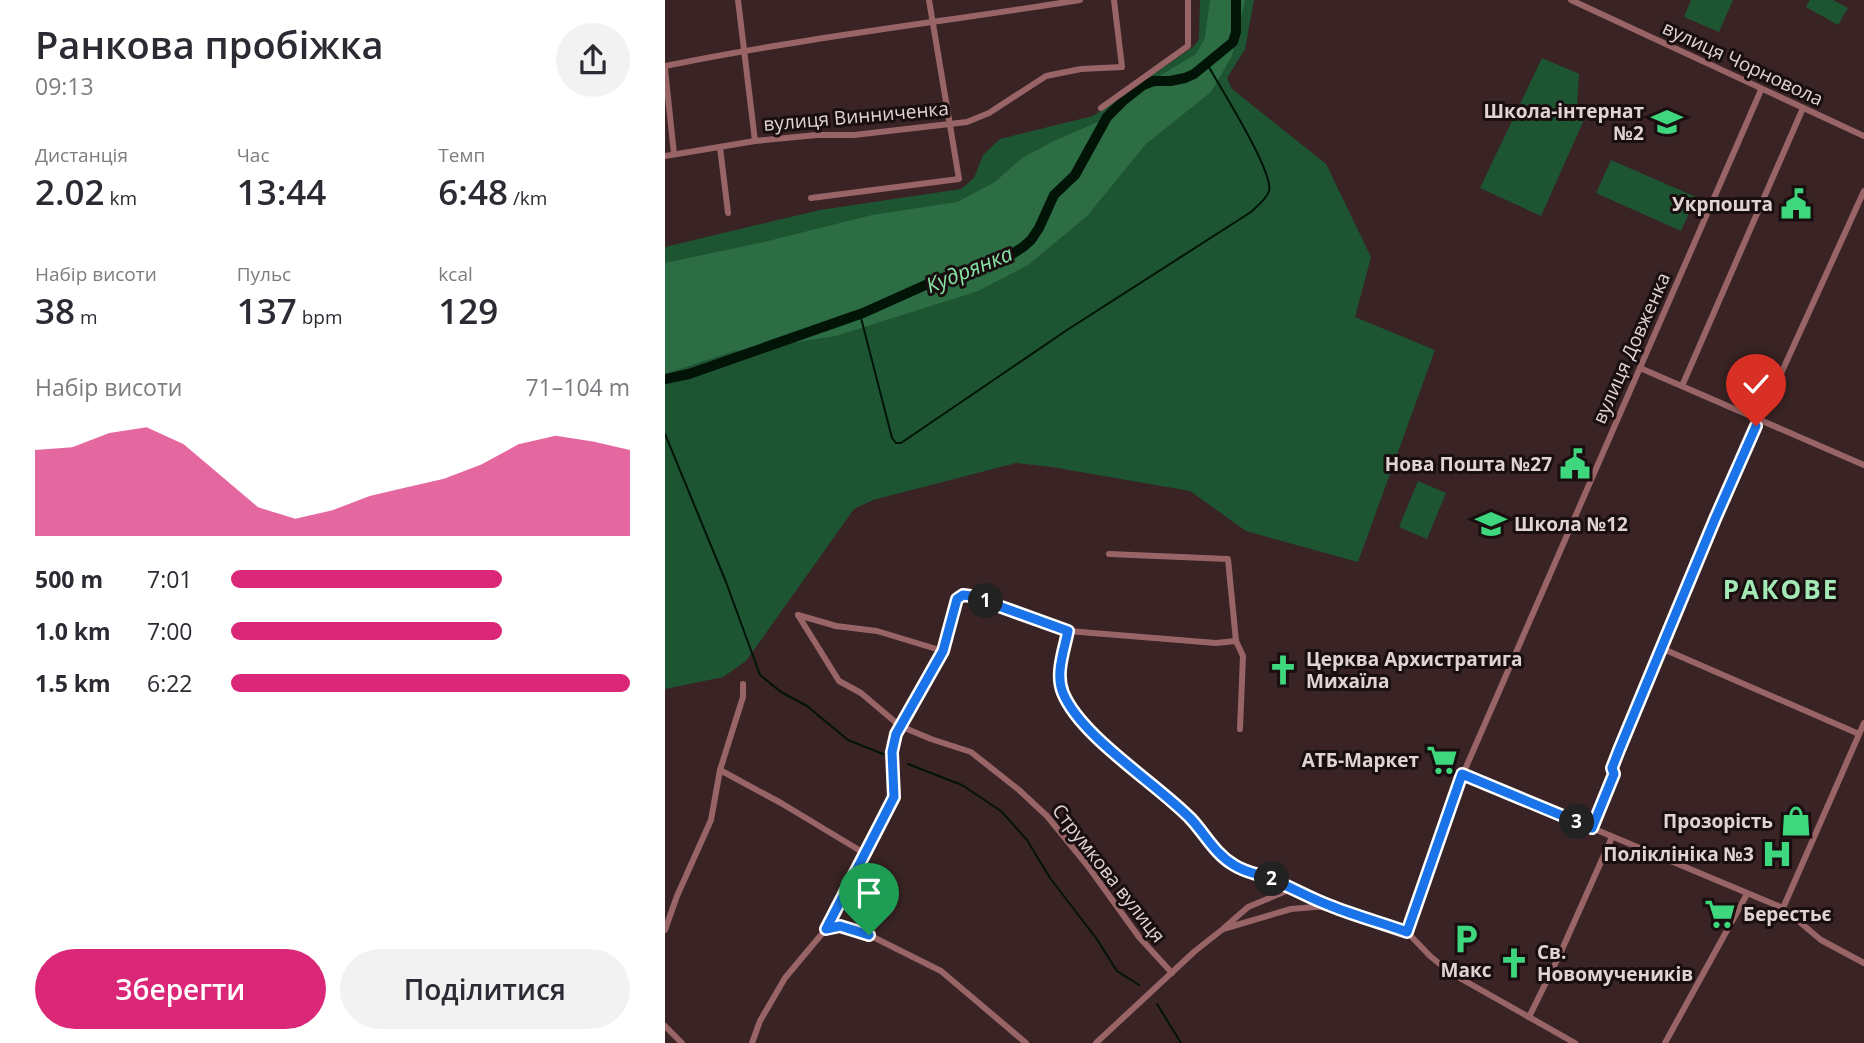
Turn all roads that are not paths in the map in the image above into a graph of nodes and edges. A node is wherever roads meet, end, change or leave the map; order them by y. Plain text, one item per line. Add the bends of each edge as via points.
1 (738, 0) edge
2 (929, 0) edge
3 (1080, 0) edge
4 (1114, 0) edge
5 (1188, 0) edge
6 (1571, 0) edge
7 (933, 23) junction
8 (744, 50) junction
9 (665, 67) edge
10 (1761, 90) junction
11 (1101, 108) dead end
12 (1803, 108) junction
13 (950, 124) junction
14 (1864, 136) edge
15 (755, 141) junction
16 (720, 147) junction
17 (674, 154) junction
18 (665, 156) edge
19 (1864, 191) edge
20 (811, 198) dead end
21 (728, 213) dead end
22 (1640, 368) junction
23 (1682, 386) junction
24 (1759, 419) junction
25 (1864, 465) edge
26 (1109, 554) dead end
27 (1068, 631) junction
28 (1236, 641) junction
29 (1661, 648) junction
30 (943, 651) junction
31 (743, 684) dead end
32 (1864, 723) edge
33 (900, 726) junction
34 (1240, 729) dead end
35 (1859, 734) junction
36 (720, 770) junction
37 (1462, 774) junction
38 (1592, 828) junction
39 (1612, 837) junction
40 (864, 853) junction
41 (1291, 889) junction
42 (1747, 894) junction
43 (1331, 906) junction
44 (1783, 908) junction
45 (826, 929) junction
46 (1223, 929) junction
47 (665, 930) edge
48 (1407, 932) junction
49 (1864, 963) edge
50 (1172, 973) junction
51 (1529, 1017) junction
52 (665, 1026) edge
53 (681, 1043) edge
54 (752, 1043) edge
55 (1026, 1043) edge
56 (1096, 1043) edge
57 (1575, 1043) edge
58 (1665, 1043) edge

1 - 8 street
2 - 7 street
3 - 7 street
4 - 13 street, вулиця Винниченка via 1122,67 1046,76 979,118
5 - 11 street via 1188,46
6 - 10 street, вулиця Чорновола
7 - 8 street
7 - 13 street
8 - 9 street
8 - 15 street
9 - 17 street
10 - 12 street, вулиця Чорновола
10 - 22 street, вулиця Довженка
12 - 14 street, вулиця Чорновола
12 - 23 street
13 - 15 street, вулиця Винниченка
13 - 20 street via 959,179
15 - 16 street, вулиця Винниченка
16 - 17 street, вулиця Винниченка
16 - 21 street
17 - 18 street, вулиця Винниченка
19 - 24 street
22 - 23 street
22 - 37 street, вулиця Довженка
23 - 24 street
24 - 25 street
24 - 29 street
26 - 28 street via 1228,559
27 - 28 street
27 - 30 street via 963,595 957,599
27 - 41 street via 1058,678 1077,716 1192,820 1221,855 1245,871
28 - 34 street via 1243,656
29 - 35 street
29 - 38 street
30 - 33 street
30 - 33 street, Струмкова вулиця via 877,631 798,615 839,681
31 - 36 street
32 - 35 street
33 - 40 street via 892,752 894,797
33 - 50 street, Струмкова вулиця via 971,752 1019,790 1047,816
35 - 44 street
36 - 40 street
36 - 47 street via 711,820
37 - 38 street
37 - 48 street, вулиця Довженка
38 - 39 street
39 - 42 street
39 - 51 street
40 - 45 street
41 - 43 street
41 - 46 street via 1248,907
42 - 44 street
42 - 58 street
43 - 46 street via 1291,909
43 - 48 street
44 - 49 street via 1821,940
45 - 54 street via 786,978
45 - 55 street via 840,926 860,931 941,971
46 - 50 street
48 - 51 street via 1451,973
50 - 56 street
51 - 57 street
52 - 53 street

